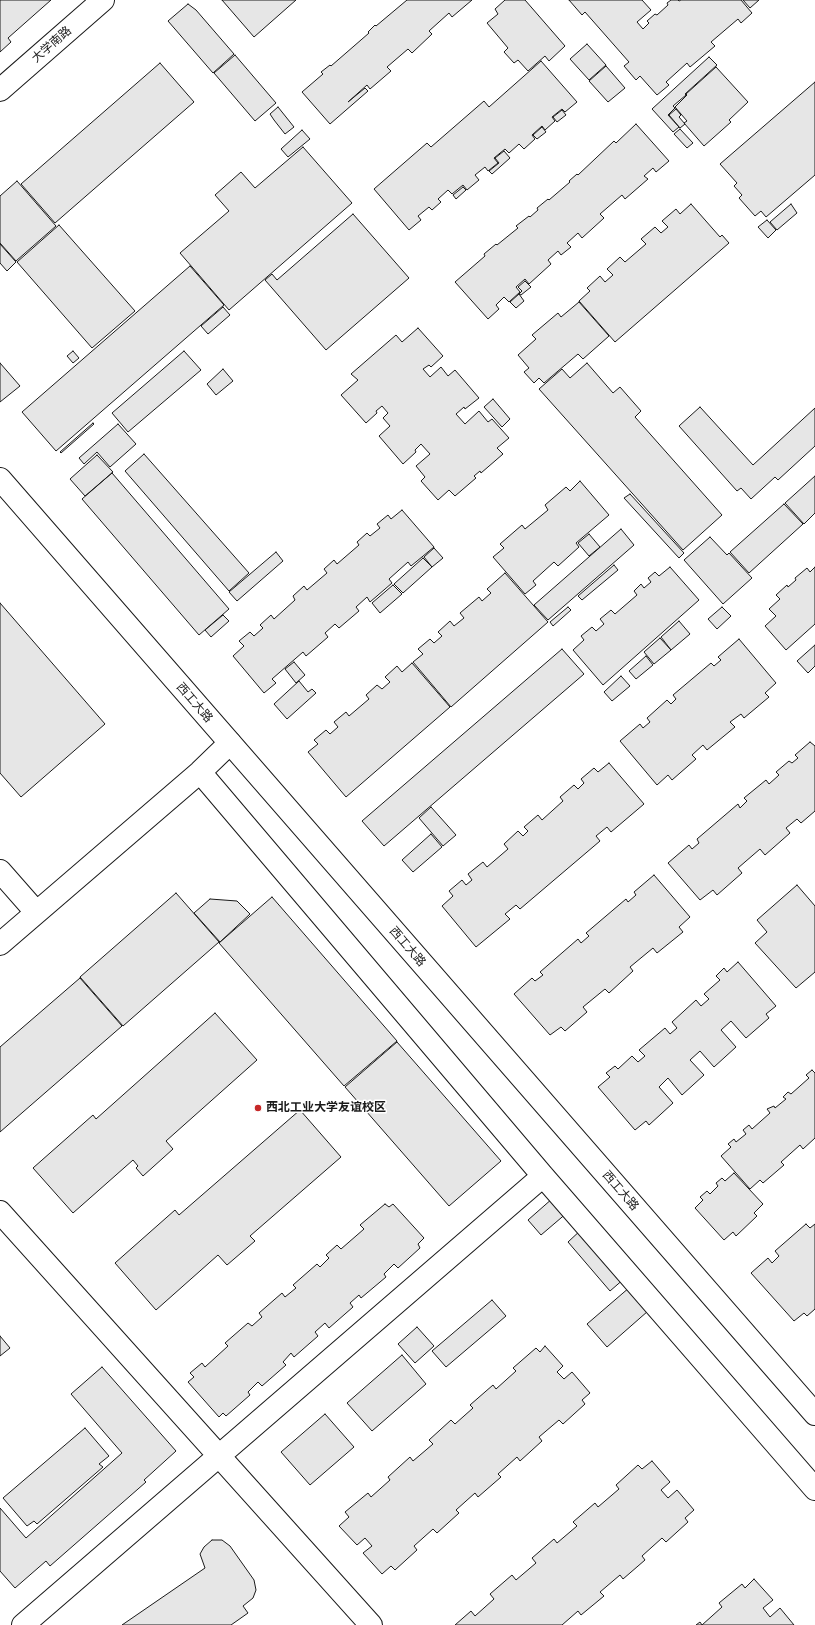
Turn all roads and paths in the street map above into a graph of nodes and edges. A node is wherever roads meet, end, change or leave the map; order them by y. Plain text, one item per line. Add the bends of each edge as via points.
1 (103, 0) edge
2 (0, 90) edge
3 (0, 479) edge
4 (230, 743) junction
5 (200, 772) junction
6 (0, 871) edge
7 (36, 912) junction
8 (0, 944) edge
9 (543, 1176) junction
10 (0, 1212) edge
11 (815, 1414) edge
12 (219, 1456) junction
13 (815, 1490) edge
14 (23, 1625) edge
15 (371, 1625) edge

1 - 2 street, 大学南路
3 - 4 street, 西工大路
4 - 5 street
4 - 11 street, 西工大路
5 - 7 street
5 - 9 street
6 - 7 street
7 - 8 street
9 - 12 street
9 - 13 street
10 - 12 street
12 - 14 street
12 - 15 street

